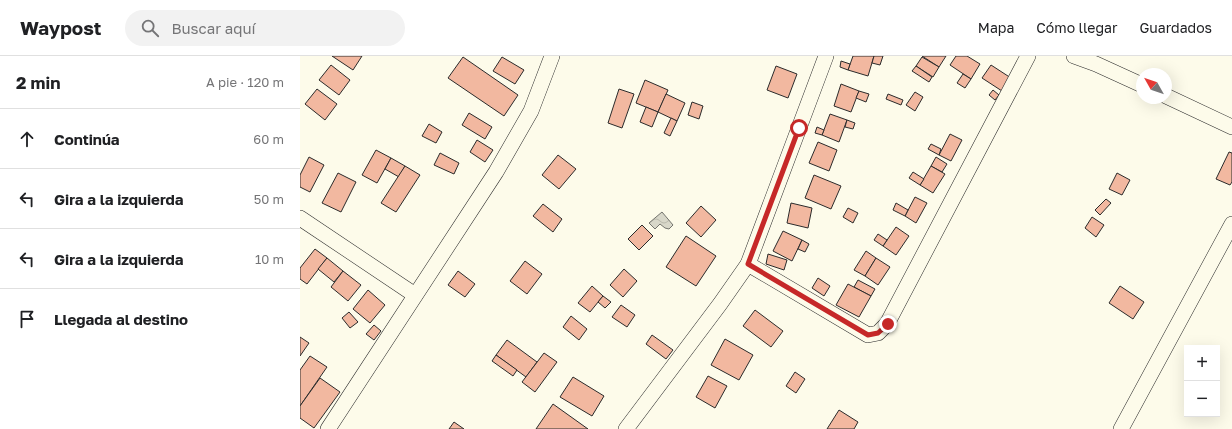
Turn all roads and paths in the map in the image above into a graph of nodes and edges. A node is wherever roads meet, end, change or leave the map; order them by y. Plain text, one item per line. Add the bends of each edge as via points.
1 (552, 56) edge
2 (826, 56) edge
3 (1028, 56) edge
4 (1074, 56) edge
5 (1136, 82) edge
6 (1172, 99) edge
7 (1232, 127) edge
8 (300, 218) edge
9 (1232, 224) edge
10 (748, 264) junction
11 (415, 295) junction
12 (328, 429) edge
13 (626, 429) edge
14 (1121, 429) edge

1 - 11 street via 531,111 496,172
2 - 10 street
3 - 10 street via 888,324 878,333 868,335
4 - 5 street
6 - 7 street
8 - 11 street
9 - 14 street
10 - 13 street
11 - 12 street

